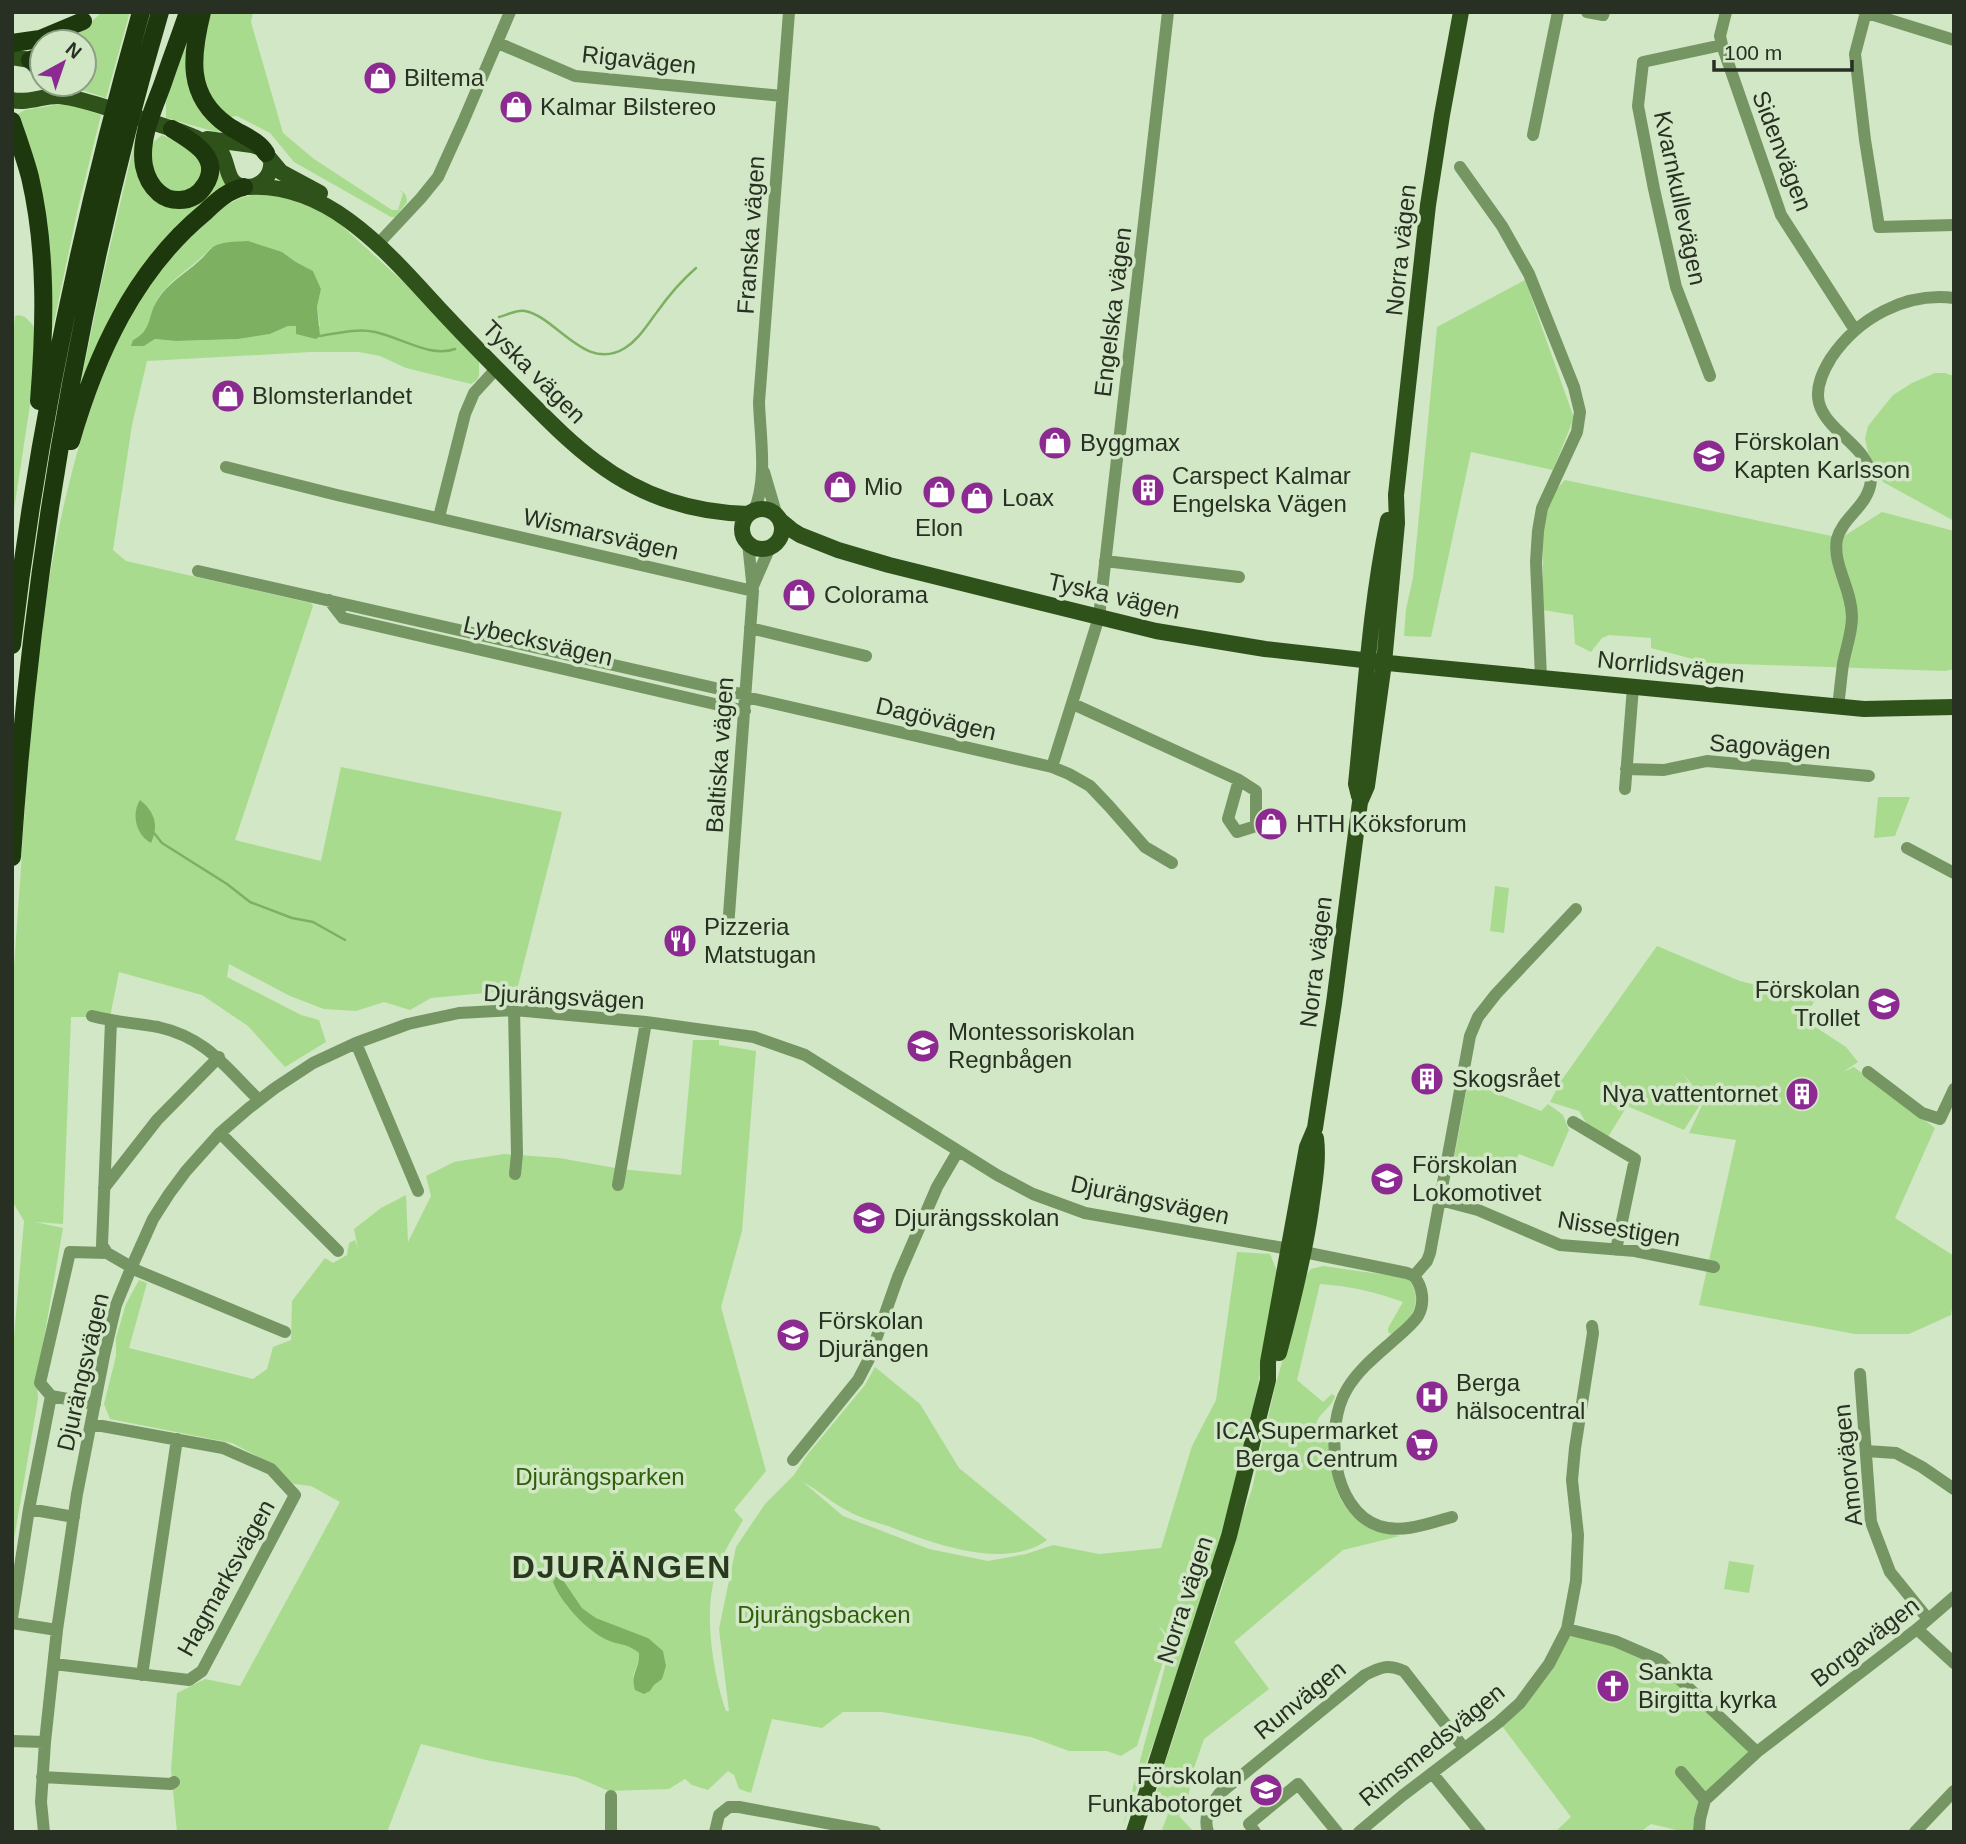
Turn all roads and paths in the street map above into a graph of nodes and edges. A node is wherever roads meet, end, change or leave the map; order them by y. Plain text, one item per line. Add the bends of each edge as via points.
1 (141, 12) edge
2 (160, 12) edge
3 (188, 12) edge
4 (202, 12) edge
5 (510, 12) edge
6 (789, 12) edge
7 (1168, 12) edge
8 (1461, 12) edge
9 (1558, 12) edge
10 (1587, 12) edge
11 (1604, 12) edge
12 (1726, 12) edge
13 (1866, 12) edge
14 (88, 17) edge
15 (1954, 40) edge
16 (498, 43) junction
17 (1722, 45) junction
18 (21, 55) edge
19 (782, 96) junction
20 (80, 99) joint
21 (12, 100) edge
22 (12, 121) edge
23 (176, 131) junction
24 (1533, 135) dead end
25 (12, 140) edge
26 (269, 156) junction
27 (25, 161) junction
28 (1460, 167) dead end
29 (247, 187) junction
30 (1954, 225) edge
31 (373, 240) junction
32 (1954, 298) edge
33 (1855, 330) junction
34 (496, 369) junction
35 (1710, 376) dead end
36 (761, 462) junction
37 (226, 467) dead end
38 (690, 508) junction
39 (30, 509) junction
40 (751, 513) junction
41 (439, 517) junction
42 (779, 518) junction
43 (48, 525) junction
44 (746, 540) junction
45 (773, 546) junction
46 (838, 550) junction
47 (1105, 561) junction
48 (198, 571) dead end
49 (1239, 577) dead end
50 (753, 589) junction
51 (329, 600) junction
52 (1099, 617) junction
53 (751, 628) junction
54 (12, 645) edge
55 (866, 656) dead end
56 (1376, 662) junction
57 (1541, 678) junction
58 (1633, 687) junction
59 (746, 696) junction
60 (1073, 704) junction
61 (1838, 706) junction
62 (1954, 708) edge
63 (745, 711) junction
64 (1052, 767) junction
65 (1626, 769) junction
66 (1869, 776) dead end
67 (1239, 780) dead end
68 (1625, 789) dead end
69 (1907, 848) dead end
70 (12, 857) edge
71 (1172, 863) dead end
72 (1954, 873) edge
73 (1576, 909) dead end
74 (728, 928) dead end
75 (513, 1010) junction
76 (92, 1016) dead end
77 (111, 1021) junction
78 (646, 1022) junction
79 (356, 1043) junction
80 (219, 1057) junction
81 (1868, 1072) dead end
82 (1954, 1089) edge
83 (259, 1100) junction
84 (1573, 1122) dead end
85 (220, 1133) junction
86 (958, 1151) junction
87 (515, 1174) dead end
88 (618, 1185) dead end
89 (104, 1188) junction
90 (418, 1191) dead end
91 (1440, 1200) junction
92 (1296, 1250) junction
93 (1616, 1250) junction
94 (338, 1251) dead end
95 (107, 1252) junction
96 (132, 1266) junction
97 (1714, 1267) dead end
98 (1414, 1276) junction
99 (1592, 1326) dead end
100 (285, 1332) dead end
101 (1860, 1374) dead end
102 (51, 1396) junction
103 (95, 1404) junction
104 (91, 1424) junction
105 (177, 1439) junction
106 (1866, 1451) junction
107 (793, 1460) dead end
108 (1954, 1489) edge
109 (29, 1509) junction
110 (74, 1517) junction
111 (1452, 1517) dead end
112 (1954, 1597) edge
113 (1928, 1619) junction
114 (12, 1620) edge
115 (1567, 1629) junction
116 (1917, 1629) junction
117 (57, 1630) junction
118 (1951, 1659) edge
119 (54, 1664) junction
120 (142, 1675) junction
121 (12, 1741) edge
122 (44, 1742) junction
123 (1464, 1748) junction
124 (1757, 1752) junction
125 (1681, 1772) dead end
126 (1432, 1773) junction
127 (42, 1776) junction
128 (174, 1782) dead end
129 (1954, 1791) edge
130 (611, 1796) dead end
131 (1705, 1800) junction
132 (44, 1832) edge
133 (611, 1832) edge
134 (715, 1832) edge
135 (875, 1832) edge
136 (1134, 1832) edge
137 (1208, 1832) edge
138 (1255, 1832) edge
139 (1337, 1832) edge
140 (1359, 1832) edge
141 (1480, 1832) edge
142 (1699, 1832) edge
143 (1915, 1832) edge

1 - 39 highway via 71,286
2 - 43 highway via 89,295
3 - 23 highway via 147,128 143,155 148,179 175,201 196,195 209,177 204,152
4 - 26 highway via 193,55 203,100 227,125 256,142
5 - 16 street
6 - 19 street, Franska vägen
7 - 47 street, Engelska vägen
8 - 56 main road, Norra vägen via 1428,205 1396,495 1398,523
9 - 24 street
10 - 11 street
12 - 17 street, Sidenvägen
13 - 15 street
13 - 30 street via 1855,54 1878,227
14 - 18 highway via 40,39
16 - 19 street, Rigavägen via 575,76
16 - 31 street via 438,177
17 - 33 street, Sidenvägen via 1781,215
17 - 35 street, Kvarnkullevägen via 1643,62 1638,106 1676,287
19 - 36 street, Franska vägen via 759,402
20 - 21 main road
20 - 23 main road
22 - 27 highway
23 - 26 main road via 252,145
23 - 29 main road via 220,151 232,179
25 - 27 highway
26 - 29 main road via 266,178
26 - 31 main road, Tyska vägen via 281,172 341,208
27 - 39 highway via 39,238 44,320
28 - 57 street via 1529,274 1580,412 1577,432 1542,508 1538,531
29 - 31 main road, Tyska vägen via 303,195 343,216
29 - 43 highway via 220,199 184,230 131,297 88,389
31 - 34 main road, Tyska vägen
32 - 33 street via 1918,298 1885,310
33 - 61 street via 1827,365 1818,391 1827,421 1858,451 1871,479 1868,495 1838,537 1836,554 1851,599 1852,618
34 - 38 main road, Tyska vägen via 597,463
34 - 41 street via 474,393 465,414
36 - 40 street, Franska vägen via 760,492
36 - 42 street, Franska vägen
37 - 41 street, Wismarsvägen
38 - 40 main road, Tyska vägen
38 - 44 main road, Tyska vägen
39 - 54 highway
40 - 42 main road via 765,510
40 - 44 main road via 743,524
41 - 50 street, Wismarsvägen
42 - 45 main road via 781,535
42 - 46 main road, Tyska vägen via 800,535
43 - 70 highway via 25,701
44 - 45 main road via 759,549
44 - 50 street, Baltiska vägen
45 - 46 main road, Tyska vägen
45 - 50 street, Baltiska vägen
46 - 52 main road, Tyska vägen
47 - 49 street
47 - 52 street, Engelska vägen
48 - 51 street, Lybecksvägen
50 - 53 street, Baltiska vägen
51 - 59 street, Lybecksvägen
51 - 63 street, Lybecksvägen via 343,618
52 - 56 main road, Tyska vägen via 1265,649
52 - 60 street
53 - 55 street
53 - 59 street, Baltiska vägen
56 - 57 main road, Norrlidsvägen
56 - 92 main road, Norra vägen via 1367,786 1360,802 1315,1128 1314,1189
57 - 58 main road, Norrlidsvägen
58 - 61 main road, Norrlidsvägen
58 - 65 street
59 - 63 street, Baltiska vägen
59 - 64 street, Dagövägen
60 - 64 street
60 - 67 street
61 - 62 main road, Norrlidsvägen
63 - 74 street, Baltiska vägen
64 - 71 street, Dagövägen via 1090,786 1145,847
65 - 66 street, Sagovägen via 1664,770 1707,761
65 - 68 street
69 - 72 street
73 - 91 street via 1478,1017 1470,1036
75 - 78 street, Djurängsvägen
75 - 79 street, Djurängsvägen via 459,1013
75 - 87 street
76 - 77 street
77 - 80 street via 183,1035
77 - 89 street
78 - 86 street, Djurängsvägen via 754,1037 805,1055
78 - 88 street
79 - 83 street, Djurängsvägen via 313,1063
79 - 90 street
80 - 83 street
80 - 89 street via 157,1120
81 - 82 street via 1922,1113 1940,1119
83 - 85 street, Djurängsvägen
84 - 93 street via 1635,1159
85 - 94 street
85 - 96 street, Djurängsvägen via 169,1194
86 - 92 street, Djurängsvägen via 1033,1194 1085,1213
86 - 107 street via 898,1276 858,1380
89 - 95 street via 102,1245
91 - 93 street, Nissestigen via 1478,1210 1560,1245
91 - 98 street via 1430,1253
92 - 98 street, Djurängsvägen
92 - 136 main road, Norra vägen via 1276,1366 1268,1380 1230,1536
93 - 97 street, Nissestigen
95 - 96 street
95 - 102 street via 70,1252 40,1383
96 - 100 street
96 - 103 street, Djurängsvägen via 116,1305
98 - 111 street via 1422,1293 1418,1315 1367,1363 1338,1410 1336,1468 1350,1505 1380,1527 1404,1529
99 - 115 street, Rimsmedsvägen via 1572,1480 1578,1535
101 - 106 street, Amorvägen
102 - 103 street
102 - 109 street
103 - 104 street, Djurängsvägen
104 - 105 street, Hagmarksvägen
104 - 110 street, Djurängsvägen
105 - 120 street
105 - 120 street, Hagmarksvägen via 223,1448 271,1469 295,1495 202,1671 189,1680
106 - 108 street via 1895,1453
106 - 113 street, Amorvägen via 1871,1522 1890,1572
109 - 110 street
109 - 114 street
110 - 117 street, Djurängsvägen
112 - 113 street, Borgavägen
113 - 116 street, Borgavägen
114 - 117 street
115 - 123 street, Rimsmedsvägen via 1549,1664 1520,1703
115 - 124 street via 1659,1661
116 - 118 street
116 - 124 street, Borgavägen
117 - 119 street, Djurängsvägen
119 - 120 street, Hagmarksvägen
119 - 122 street, Djurängsvägen
121 - 122 street
122 - 127 street, Djurängsvägen
123 - 126 street, Rimsmedsvägen
123 - 137 street, Runvägen via 1404,1671 1391,1665 1379,1668 1219,1794 1208,1810
124 - 131 street, Borgavägen
125 - 131 street
126 - 140 street, Rimsmedsvägen
126 - 141 street
127 - 128 street
127 - 132 street, Djurängsvägen
129 - 143 street
130 - 133 street
131 - 142 street
134 - 135 street via 719,1815 729,1807
138 - 139 street via 1250,1824 1298,1784

